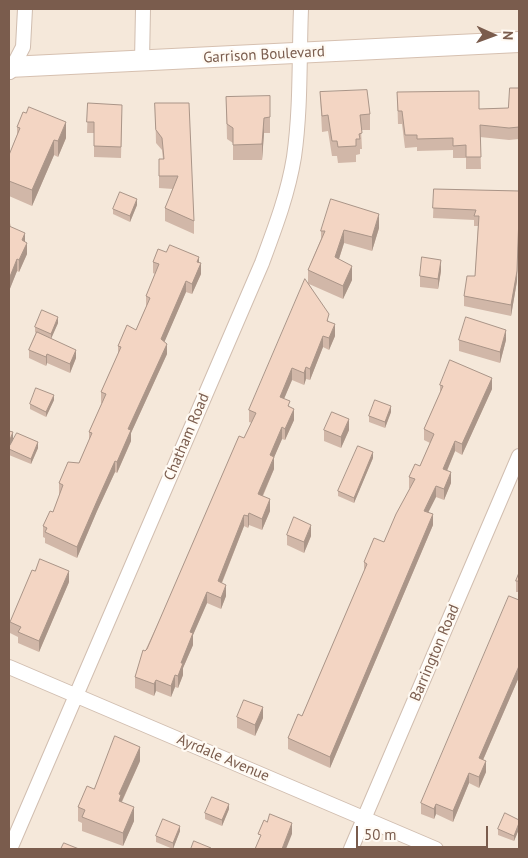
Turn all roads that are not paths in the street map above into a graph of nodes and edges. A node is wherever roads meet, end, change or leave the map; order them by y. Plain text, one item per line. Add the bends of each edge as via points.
1 (25, 9) edge
2 (143, 9) edge
3 (301, 9) edge
4 (519, 42) edge
5 (299, 53) junction
6 (142, 61) junction
7 (10, 69) edge
8 (519, 456) edge
9 (9, 667) edge
10 (76, 696) junction
11 (364, 818) junction
12 (10, 849) edge
13 (351, 849) edge
14 (436, 849) edge

1 - 7 street via 23,47
2 - 6 street
3 - 5 street, Chatham Road
4 - 5 main road, Garrison Boulevard
5 - 6 main road, Garrison Boulevard
5 - 10 street, Chatham Road via 294,157 278,220
6 - 7 main road, Garrison Boulevard
8 - 11 street, Barrington Road
9 - 10 street, Ayrdale Avenue
10 - 11 street, Ayrdale Avenue
10 - 12 street, Chatham Road
11 - 13 street, Barrington Road
11 - 14 street, Ayrdale Avenue

